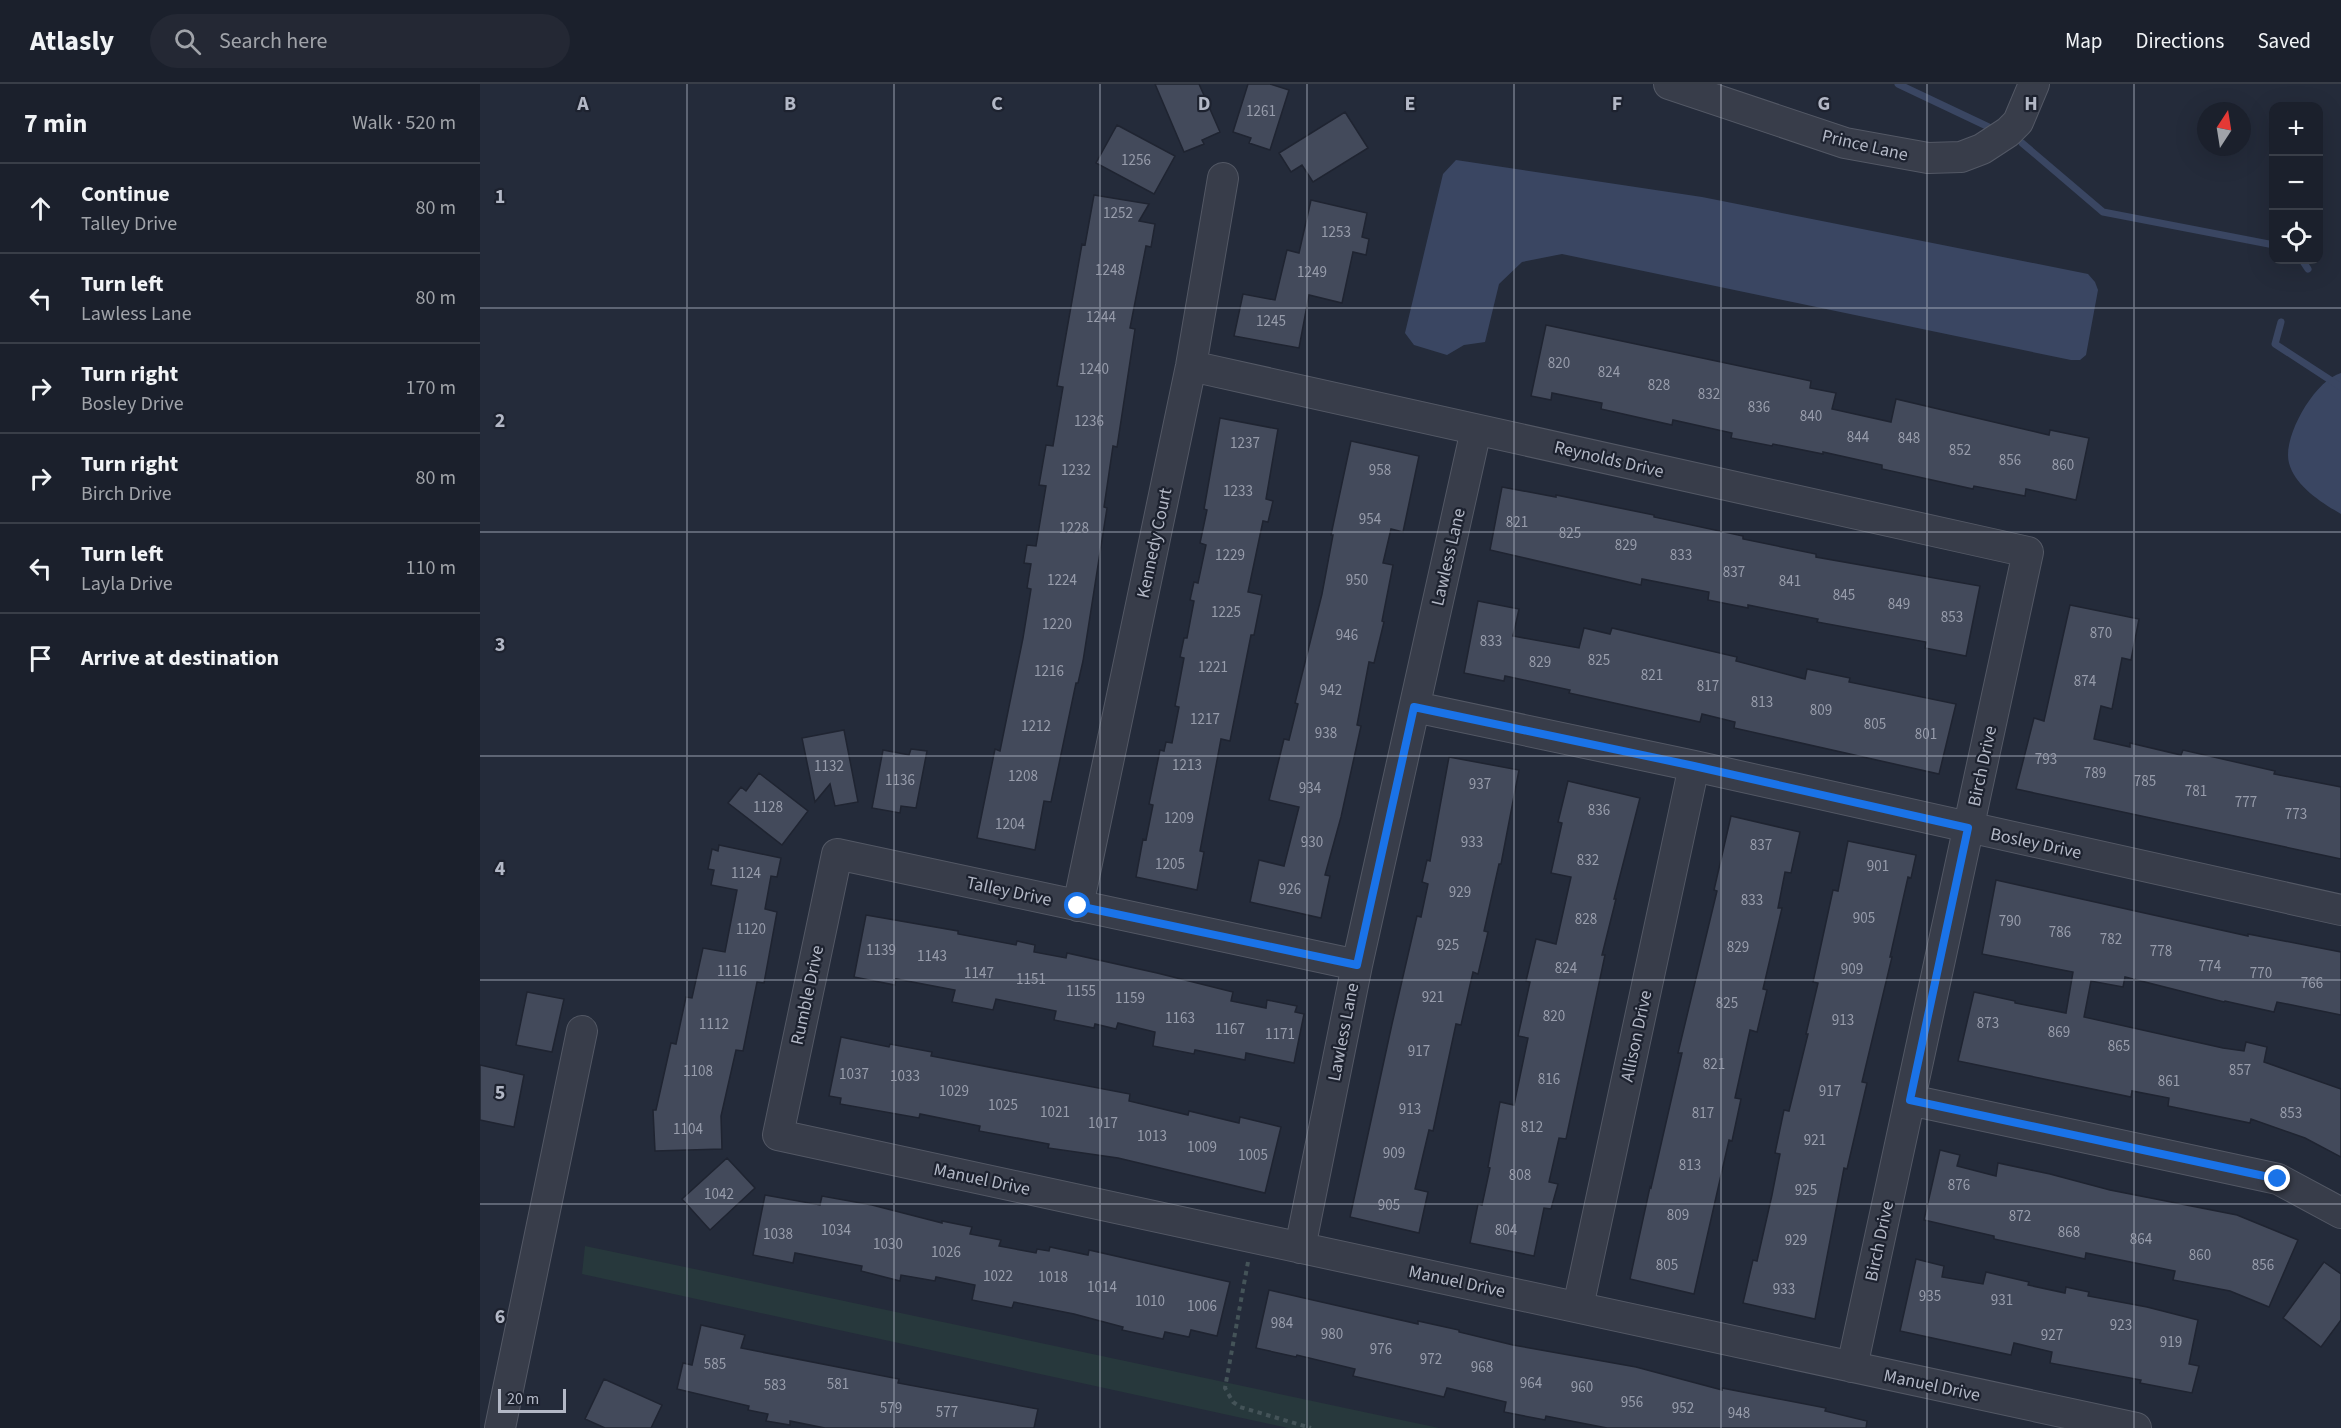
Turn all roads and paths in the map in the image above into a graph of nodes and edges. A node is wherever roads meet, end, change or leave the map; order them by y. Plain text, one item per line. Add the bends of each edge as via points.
1 (1669, 84) edge
2 (2034, 84) edge
3 (1223, 178) dead end
4 (1191, 366) junction
5 (1476, 430) junction
6 (2028, 552) joint
7 (1414, 707) junction
8 (1694, 766) junction
9 (1968, 828) junction
10 (837, 854) joint
11 (1078, 906) junction
12 (2341, 910) edge
13 (1357, 965) junction
14 (582, 1031) dead end
15 (1910, 1100) junction
16 (778, 1136) joint
17 (2341, 1213) edge
18 (1252, 1238) junction
19 (1300, 1248) junction
20 (1578, 1306) junction
21 (1852, 1367) junction
22 (500, 1428) edge
23 (1311, 1428) edge
24 (2136, 1428) edge

1 - 2 street, Prince Lane via 1845,143 1928,158 1961,157 2008,132 2018,122
3 - 4 street, Kennedy Court
4 - 5 street, Reynolds Drive
4 - 11 street, Kennedy Court
5 - 6 street, Reynolds Drive
5 - 7 street, Lawless Lane
6 - 9 street, Birch Drive
7 - 8 street, Bosley Drive
7 - 13 street, Lawless Lane
8 - 9 street, Bosley Drive
8 - 20 street, Allison Drive
9 - 12 street, Bosley Drive
9 - 15 street, Birch Drive
10 - 11 street, Talley Drive
10 - 16 street, Rumble Drive
11 - 13 street, Talley Drive
13 - 19 street, Lawless Lane
14 - 22 street
15 - 17 street via 2278,1179
15 - 21 street, Birch Drive
16 - 18 street, Manuel Drive
18 - 19 street, Manuel Drive
18 - 23 path via 1225,1388 1240,1407
19 - 20 street, Manuel Drive
20 - 21 street, Manuel Drive
21 - 24 street, Manuel Drive

